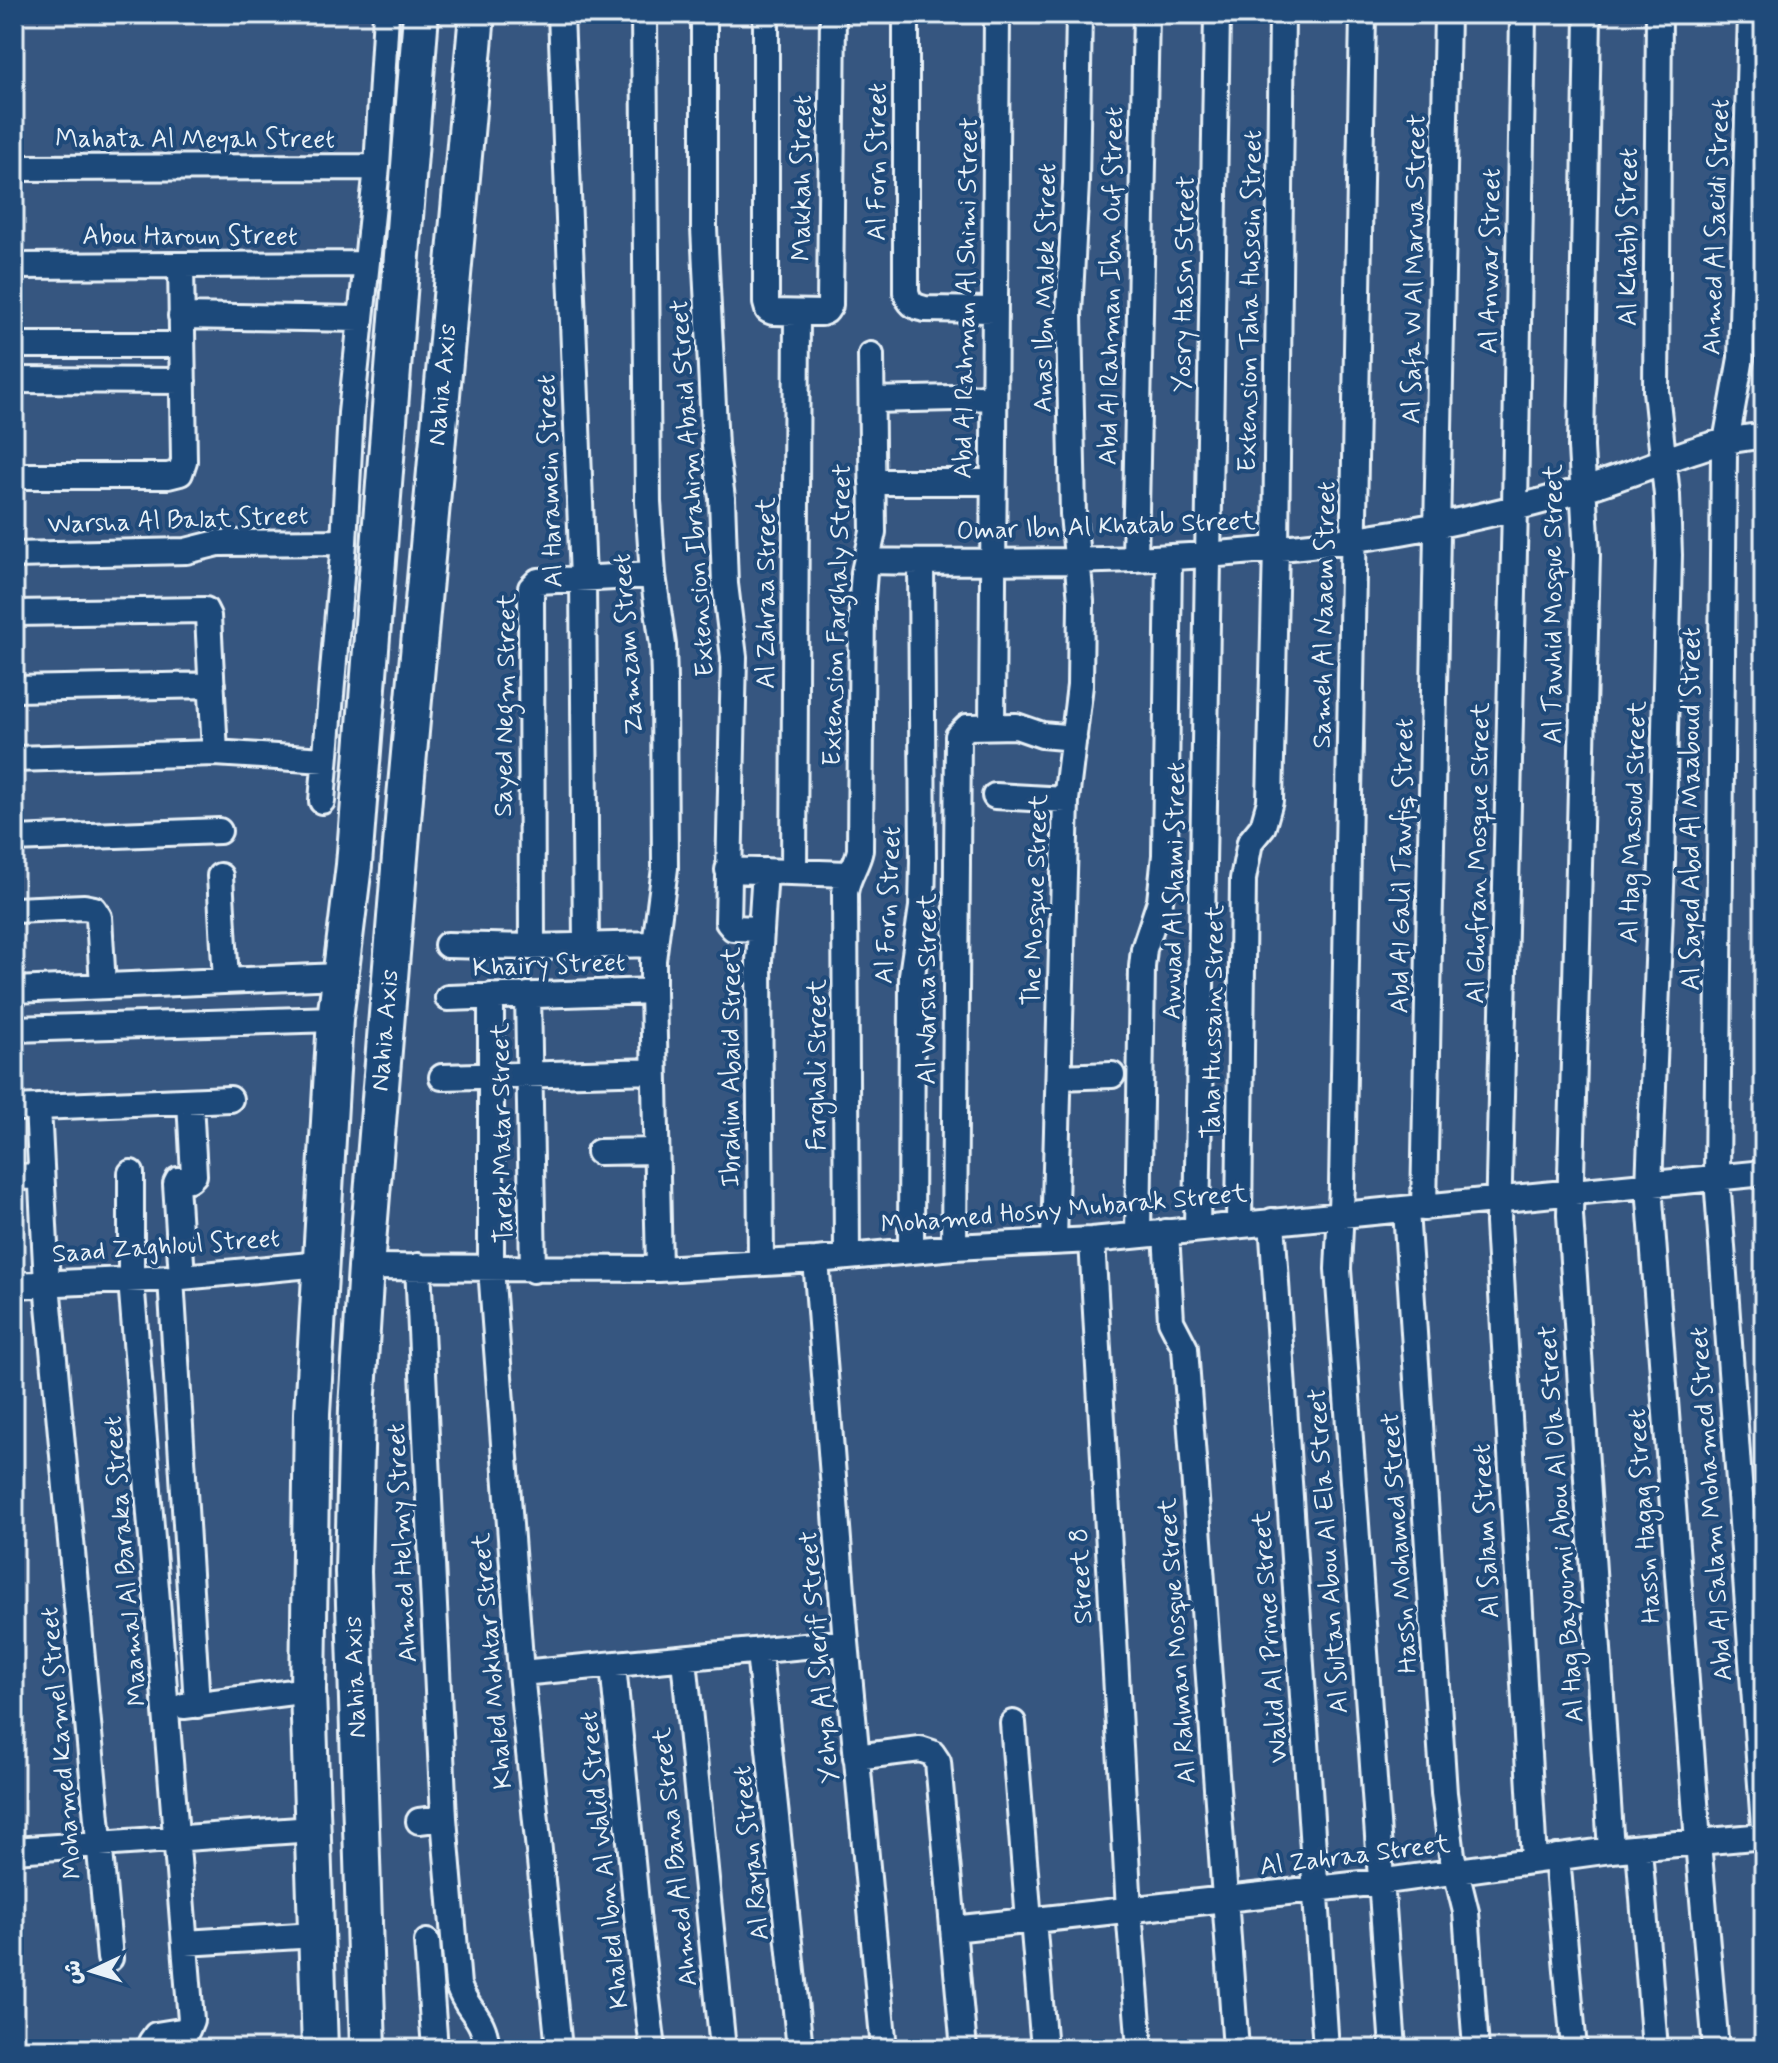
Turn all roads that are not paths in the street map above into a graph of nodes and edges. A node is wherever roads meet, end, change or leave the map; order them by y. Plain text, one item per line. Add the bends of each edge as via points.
1 (386, 14) edge
2 (421, 14) edge
3 (477, 14) edge
4 (561, 14) edge
5 (644, 14) edge
6 (704, 14) edge
7 (766, 14) edge
8 (833, 14) edge
9 (906, 14) edge
10 (997, 14) edge
11 (1079, 14) edge
12 (1146, 14) edge
13 (1217, 14) edge
14 (1282, 14) edge
15 (1363, 14) edge
16 (1447, 14) edge
17 (1523, 14) edge
18 (1588, 14) edge
19 (1659, 14) edge
20 (1751, 14) edge
21 (377, 167) junction
22 (14, 168) edge
23 (366, 264) junction
24 (181, 265) junction
25 (14, 266) edge
26 (995, 310) junction
27 (797, 313) junction
28 (181, 316) junction
29 (360, 319) junction
30 (14, 345) edge
31 (182, 345) junction
32 (871, 355) dead end
33 (14, 380) edge
34 (183, 381) junction
35 (994, 397) junction
36 (872, 400) junction
37 (1764, 436) edge
38 (1725, 439) junction
39 (1663, 461) junction
40 (14, 476) edge
41 (872, 482) junction
42 (993, 482) junction
43 (1584, 489) junction
44 (1515, 508) junction
45 (1438, 525) junction
46 (1354, 539) junction
47 (344, 542) junction
48 (1276, 548) junction
49 (14, 555) edge
50 (1209, 555) junction
51 (1169, 558) junction
52 (1135, 559) junction
53 (867, 561) junction
54 (921, 562) junction
55 (1078, 562) junction
56 (992, 563) junction
57 (653, 575) junction
58 (583, 579) junction
59 (14, 613) edge
60 (212, 685) junction
61 (14, 689) edge
62 (992, 726) junction
63 (1074, 738) junction
64 (215, 753) junction
65 (14, 759) edge
66 (325, 760) junction
67 (995, 796) dead end
68 (1066, 800) junction
69 (322, 801) dead end
70 (1263, 826) joint
71 (219, 831) dead end
72 (14, 839) edge
73 (728, 870) junction
74 (765, 871) junction
75 (794, 872) junction
76 (849, 874) junction
77 (220, 876) dead end
78 (14, 910) edge
79 (760, 929) junction
80 (655, 944) junction
81 (447, 945) dead end
82 (586, 946) junction
83 (532, 947) junction
84 (339, 976) junction
85 (226, 981) junction
86 (103, 986) junction
87 (14, 990) edge
88 (653, 991) junction
89 (528, 995) junction
90 (491, 996) junction
91 (448, 998) dead end
92 (335, 1019) junction
93 (14, 1029) edge
94 (654, 1071) junction
95 (529, 1075) junction
96 (1112, 1075) dead end
97 (491, 1076) junction
98 (442, 1077) dead end
99 (1059, 1077) junction
100 (230, 1099) dead end
101 (190, 1101) junction
102 (26, 1107) edge
103 (656, 1151) junction
104 (599, 1152) dead end
105 (131, 1173) dead end
106 (1764, 1173) edge
107 (41, 1176) junction
108 (14, 1177) edge
109 (1717, 1178) junction
110 (1649, 1186) junction
111 (1571, 1194) junction
112 (1499, 1200) junction
113 (1415, 1209) junction
114 (1341, 1217) junction
115 (1272, 1221) junction
116 (1239, 1224) junction
117 (1197, 1229) junction
118 (1166, 1232) junction
119 (1138, 1235) junction
120 (1092, 1240) junction
121 (1054, 1241) junction
122 (954, 1247) junction
123 (911, 1251) junction
124 (847, 1257) junction
125 (816, 1260) junction
126 (761, 1263) junction
127 (321, 1264) junction
128 (418, 1266) junction
129 (366, 1267) junction
130 (491, 1268) junction
131 (659, 1269) junction
132 (533, 1270) junction
133 (176, 1277) junction
134 (131, 1280) junction
135 (47, 1284) junction
136 (14, 1285) edge
137 (846, 1642) junction
138 (759, 1652) junction
139 (684, 1659) junction
140 (613, 1665) junction
141 (521, 1673) junction
142 (308, 1690) junction
143 (197, 1705) junction
144 (166, 1707) junction
145 (1013, 1723) dead end
146 (856, 1757) junction
147 (1764, 1826) edge
148 (313, 1829) junction
149 (1764, 1836) edge
150 (177, 1838) junction
151 (1698, 1842) junction
152 (99, 1844) junction
153 (1639, 1848) junction
154 (14, 1850) edge
155 (1611, 1850) junction
156 (1546, 1858) junction
157 (1456, 1872) junction
158 (1379, 1882) junction
159 (1315, 1889) junction
160 (1225, 1899) junction
161 (1129, 1910) junction
162 (1031, 1921) junction
163 (953, 1929) junction
164 (316, 1935) junction
165 (427, 1942) dead end
166 (185, 1943) junction
167 (110, 1958) dead end
168 (151, 2049) edge
169 (320, 2049) edge
170 (368, 2049) edge
171 (435, 2049) edge
172 (487, 2049) edge
173 (559, 2049) edge
174 (653, 2049) edge
175 (723, 2049) edge
176 (800, 2049) edge
177 (884, 2049) edge
178 (964, 2049) edge
179 (1044, 2049) edge
180 (1140, 2049) edge
181 (1236, 2049) edge
182 (1326, 2049) edge
183 (1393, 2049) edge
184 (1476, 2049) edge
185 (1574, 2049) edge
186 (1655, 2049) edge
187 (1716, 2049) edge

1 - 21 street
2 - 84 main road, Nahia Axis via 354,865
3 - 129 main road, Nahia Axis
4 - 58 street, Al Haramein Street
5 - 57 street, Zamzam Street
6 - 73 street, Extension Ibrahim Abaid Street via 704,228 715,446 734,657
7 - 27 street via 766,303 773,312
8 - 27 street, Makkah Street via 830,305 821,313
9 - 26 street, Al Forn Street via 906,292 914,307
10 - 26 street, Abd Al Rahman Al Shimi Street
11 - 55 street, Anas Ibn Malek Street via 1069,314
12 - 52 street, Abd Al Rahman Ibn Ouf Street
13 - 50 street, Yosry Hassn Street
14 - 48 street, Extension Taha Hussein Street
15 - 46 street, Sameh Al Naaem Street
16 - 45 street, Al Safa W Al Marwa Street
17 - 44 street, Al Anwar Street
18 - 43 street, Al Tawhid Mosque Street
19 - 39 street, Al Khatib Street via 1656,391
20 - 38 street, Ahmed Al Saeidi Street via 1741,358
21 - 22 street, Mahata Al Meyah Street
21 - 23 street
23 - 24 street, Abou Haroun Street
23 - 29 street
24 - 25 street, Abou Haroun Street
24 - 28 street
26 - 35 street, Abd Al Rahman Al Shimi Street
27 - 75 street, Al Zahraa Street
28 - 29 street
28 - 31 street
29 - 47 street
30 - 31 street
31 - 34 street
32 - 36 street, Extension Farghaly Street
33 - 34 street
34 - 40 street via 180,473
35 - 36 street
35 - 42 street, Abd Al Rahman Al Shimi Street
36 - 41 street, Extension Farghaly Street
37 - 38 street, Omar Ibn Al Khatab Street
38 - 39 street, Omar Ibn Al Khatab Street
38 - 109 street, Al Sayed Abd Al Maaboud Street
39 - 43 street, Omar Ibn Al Khatab Street
39 - 110 street, Al Hag Masoud Street via 1668,570
41 - 42 street
41 - 53 street, Extension Farghaly Street via 873,532
42 - 56 street, Abd Al Rahman Al Shimi Street
43 - 44 street, Omar Ibn Al Khatab Street
43 - 111 street, Al Tawhid Mosque Street via 1587,555
44 - 45 street, Omar Ibn Al Khatab Street
44 - 112 street, Al Ghofran Mosque Street
45 - 46 street, Omar Ibn Al Khatab Street
45 - 113 street, Abd Al Galil Tawfiq Street
46 - 48 street, Omar Ibn Al Khatab Street
46 - 114 street, Sameh Al Naaem Street
47 - 49 street, Warsha Al Balat Street
47 - 66 street
48 - 50 street, Omar Ibn Al Khatab Street
48 - 70 street, Extension Taha Hussein Street via 1270,801
50 - 51 street, Omar Ibn Al Khatab Street
50 - 117 street, Awwad Al Shami Street
51 - 52 street, Omar Ibn Al Khatab Street
51 - 119 street via 1163,884 1144,949
52 - 55 street, Omar Ibn Al Khatab Street
53 - 54 street, Omar Ibn Al Khatab Street
53 - 76 street, Extension Farghaly Street via 862,598 860,850
54 - 56 street, Omar Ibn Al Khatab Street
54 - 123 street, Al Forn Street via 923,862 912,975
55 - 56 street, Omar Ibn Al Khatab Street
55 - 63 street, The Mosque Street via 1080,672
56 - 62 street, Abd Al Rahman Al Shimi Street
57 - 58 street, Sayed Negm Street
57 - 80 street, Zamzam Street via 663,645 665,868
58 - 82 street, Al Haramein Street
58 - 83 street, Sayed Negm Street via 538,581 531,588
59 - 60 street via 205,610
60 - 61 street
60 - 64 street
62 - 63 street
62 - 122 street, Al Warsha Street via 967,727 957,741
63 - 68 street, The Mosque Street
64 - 65 street
64 - 66 street
66 - 69 street
67 - 68 street
68 - 99 street, The Mosque Street
70 - 116 street, Taha Hussain Street via 1250,842 1243,879
71 - 72 street
73 - 74 street
73 - 79 street, Extension Ibrahim Abaid Street via 728,925
74 - 75 street
74 - 79 street, Ibrahim Abaid Street
75 - 76 street
76 - 124 street, Farghali Street
77 - 85 street
78 - 86 street via 94,909 99,917
79 - 126 street, Ibrahim Abaid Street
80 - 82 street
80 - 88 street, Zamzam Street
81 - 83 street
82 - 83 street
84 - 85 street
84 - 92 main road, Nahia Axis
85 - 86 street
86 - 87 street
88 - 89 street, Khairy Street
88 - 94 street, Zamzam Street
89 - 90 street, Khairy Street
89 - 95 street, Tarek Matar Street
90 - 91 street, Khairy Street
90 - 97 street, Khaled Mokhtar Street
92 - 93 street
92 - 127 main road, Nahia Axis
94 - 95 street
94 - 103 street, Zamzam Street
95 - 97 street
95 - 132 street, Tarek Matar Street
96 - 99 street
97 - 98 street
97 - 130 street, Khaled Mokhtar Street
99 - 121 street, The Mosque Street
100 - 101 street
101 - 102 street
101 - 133 street via 194,1175 176,1184
102 - 107 street, Mohamed Kamel Street
103 - 104 street
103 - 131 street, Zamzam Street
105 - 134 street, Maamal Al Baraka Street
106 - 109 street, Mohamed Hosny Mubarak Street
107 - 108 street
107 - 135 street, Mohamed Kamel Street
109 - 110 street, Mohamed Hosny Mubarak Street
109 - 147 street, Abd Al Salam Mohamed Street
110 - 111 street, Mohamed Hosny Mubarak Street
110 - 151 street, Hassn Hagag Street
111 - 112 street, Mohamed Hosny Mubarak Street
111 - 155 street, Al Hag Bayoumi Abou Al Ola Street
112 - 113 street, Mohamed Hosny Mubarak Street
112 - 156 street, Al Salam Street
113 - 114 street, Mohamed Hosny Mubarak Street
113 - 157 street, Hassn Mohamed Street via 1444,1793
114 - 115 street, Mohamed Hosny Mubarak Street
114 - 158 street, Al Sultan Abou Al Ela Street via 1338,1269
115 - 116 street, Mohamed Hosny Mubarak Street
115 - 159 street, Walid Al Prince Street
116 - 117 street, Mohamed Hosny Mubarak Street
117 - 118 street, Mohamed Hosny Mubarak Street
118 - 119 street, Mohamed Hosny Mubarak Street
118 - 160 street, Al Rahman Mosque Street via 1171,1321 1185,1348
119 - 120 street, Mohamed Hosny Mubarak Street
120 - 121 street, Mohamed Hosny Mubarak Street
120 - 161 street, Street 8
121 - 122 street, Mohamed Hosny Mubarak Street
122 - 123 street, Mohamed Hosny Mubarak Street
123 - 124 street, Mohamed Hosny Mubarak Street
124 - 125 street, Mohamed Hosny Mubarak Street
125 - 126 street, Mohamed Hosny Mubarak Street
125 - 137 street, Yehya Al Sherif Street
126 - 131 street, Mohamed Hosny Mubarak Street
127 - 129 main road
127 - 133 street, Saad Zaghloul Street
127 - 142 main road, Nahia Axis via 312,1413
128 - 129 street, Mohamed Hosny Mubarak Street
128 - 130 street, Mohamed Hosny Mubarak Street
128 - 172 street, Ahmed Helmy Street via 432,1820 458,1985 478,2016
129 - 170 main road, Nahia Axis via 353,1572
130 - 132 street, Mohamed Hosny Mubarak Street
130 - 141 street, Khaled Mokhtar Street
131 - 132 street, Mohamed Hosny Mubarak Street
133 - 134 street, Saad Zaghloul Street
133 - 143 street
134 - 135 street, Saad Zaghloul Street
134 - 144 street, Maamal Al Baraka Street
135 - 136 street, Saad Zaghloul Street
135 - 152 street, Mohamed Kamel Street
137 - 138 street
137 - 146 street, Yehya Al Sherif Street
138 - 139 street
138 - 176 street, Al Rayan Street
139 - 140 street
139 - 175 street, Ahmed Al Bana Street
140 - 141 street
140 - 174 street, Khaled Ibn Al Walid Street
141 - 173 street, Khaled Mokhtar Street
142 - 143 street
142 - 148 main road, Nahia Axis
143 - 144 street
144 - 150 street, Maamal Al Baraka Street
145 - 162 street
146 - 163 street via 920,1749 936,1757
146 - 177 street, Yehya Al Sherif Street
148 - 150 street
148 - 164 main road, Nahia Axis
149 - 151 street, Al Zahraa Street
150 - 152 street
150 - 166 street, Maamal Al Baraka Street
151 - 153 street, Al Zahraa Street
151 - 187 street, Hassn Hagag Street
152 - 154 street
152 - 167 street, Mohamed Kamel Street
153 - 155 street, Al Zahraa Street
153 - 186 street
155 - 156 street, Al Zahraa Street
156 - 157 street, Al Zahraa Street
156 - 185 street, Al Salam Street
157 - 158 street, Al Zahraa Street
157 - 184 street, Hassn Mohamed Street via 1466,1912
158 - 159 street, Al Zahraa Street
158 - 183 street, Al Sultan Abou Al Ela Street
159 - 160 street, Al Zahraa Street
159 - 182 street, Walid Al Prince Street
160 - 161 street, Al Zahraa Street
160 - 181 street, Al Rahman Mosque Street
161 - 162 street, Al Zahraa Street
161 - 180 street, Street 8
162 - 163 street, Al Zahraa Street
162 - 179 street
163 - 178 street
164 - 166 street
164 - 169 main road, Nahia Axis
165 - 171 street
166 - 168 street, Maamal Al Baraka Street via 191,2024 183,2032 156,2035

